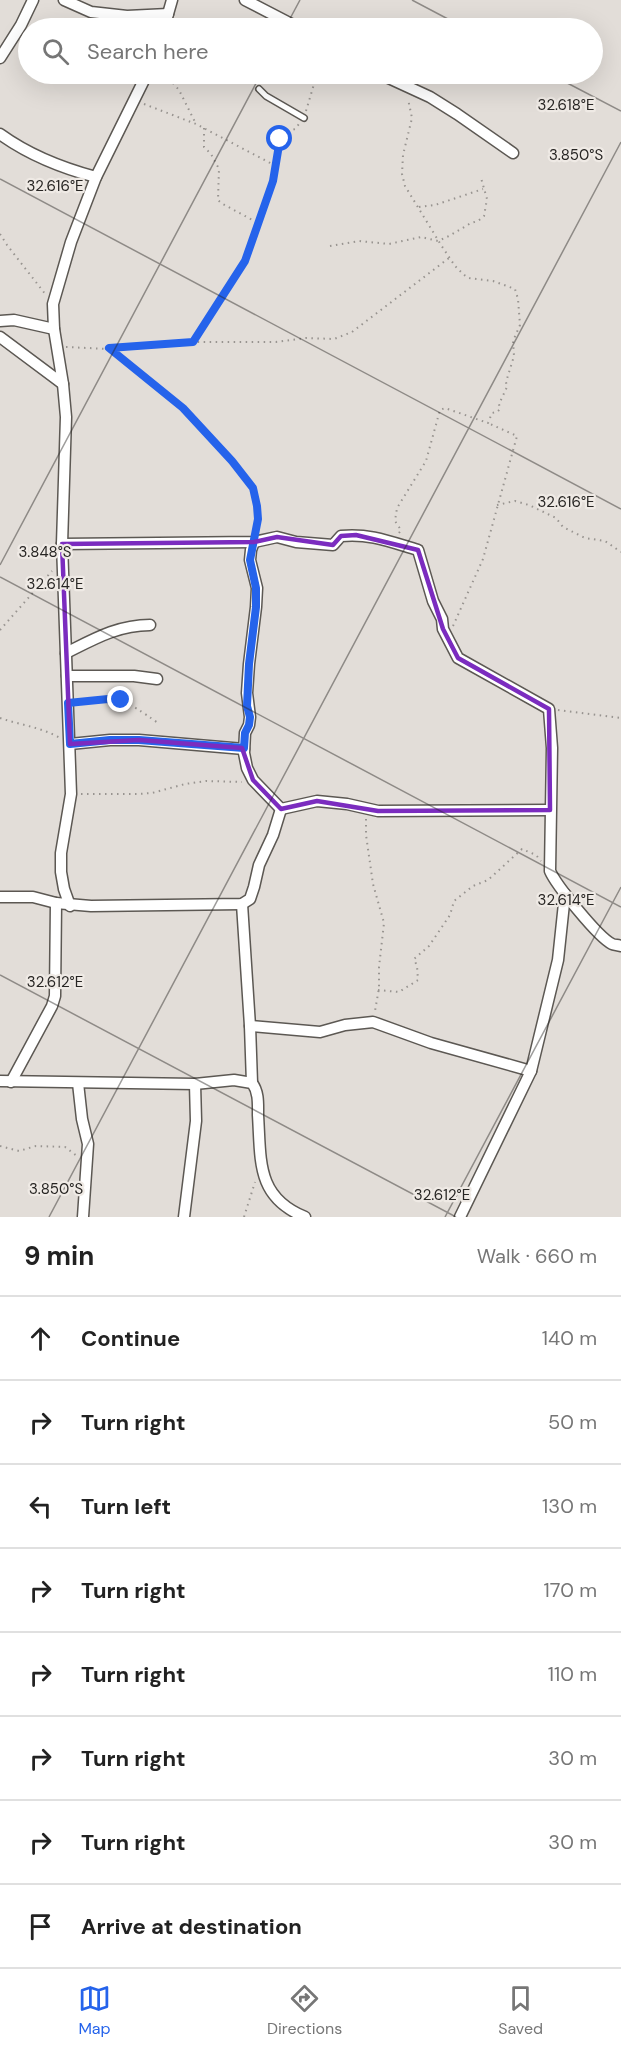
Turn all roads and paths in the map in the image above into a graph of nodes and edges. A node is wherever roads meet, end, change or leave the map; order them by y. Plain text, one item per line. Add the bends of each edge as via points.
1 (33, 0) edge
2 (64, 0) edge
3 (172, 0) edge
4 (245, 0) edge
5 (168, 14) junction
6 (25, 18) edge
7 (167, 18) edge
8 (280, 18) edge
9 (18, 31) edge
10 (0, 58) edge
11 (142, 84) edge
12 (174, 84) edge
13 (314, 84) edge
14 (397, 84) edge
15 (401, 84) edge
16 (259, 89) dead end
17 (133, 100) junction
18 (304, 118) dead end
19 (196, 124) junction
20 (204, 128) junction
21 (0, 134) edge
22 (513, 153) dead end
23 (274, 165) junction
24 (96, 177) junction
25 (481, 178) dead end
26 (483, 189) junction
27 (419, 207) junction
28 (258, 223) junction
29 (0, 234) edge
30 (438, 241) junction
31 (330, 246) dead end
32 (449, 258) junction
33 (53, 304) junction
34 (0, 321) edge
35 (54, 329) junction
36 (0, 337) edge
37 (193, 342) junction
38 (57, 346) junction
39 (109, 348) junction
40 (63, 384) junction
41 (488, 423) junction
42 (497, 506) junction
43 (397, 535) dead end
44 (254, 542) junction
45 (62, 544) junction
46 (621, 552) edge
47 (63, 557) junction
48 (150, 625) dead end
49 (0, 630) edge
50 (447, 640) junction
51 (66, 653) junction
52 (67, 676) junction
53 (157, 679) dead end
54 (68, 703) junction
55 (549, 709) junction
56 (0, 718) edge
57 (621, 718) edge
58 (158, 723) dead end
59 (70, 744) junction
60 (244, 748) junction
61 (253, 780) junction
62 (71, 794) junction
63 (281, 809) junction
64 (366, 809) junction
65 (550, 810) junction
66 (550, 871) junction
67 (565, 894) junction
68 (0, 897) edge
69 (56, 903) junction
70 (242, 904) junction
71 (70, 906) junction
72 (621, 946) edge
73 (378, 990) junction
74 (371, 1022) junction
75 (250, 1026) junction
76 (531, 1071) junction
77 (5, 1081) edge
78 (78, 1083) junction
79 (252, 1083) junction
80 (195, 1084) junction
81 (0, 1146) edge
82 (88, 1161) junction
83 (261, 1162) junction
84 (83, 1217) edge
85 (184, 1217) edge
86 (244, 1217) edge
87 (305, 1217) edge
88 (460, 1217) edge

1 - 6 street
2 - 5 street via 91,12 127,16
3 - 5 street
4 - 8 street
5 - 7 street
9 - 10 street
11 - 17 street
12 - 19 path
13 - 23 path via 306,112 295,129 280,139
14 - 27 path via 408,100 412,118 403,155 403,180
15 - 22 street via 430,97
16 - 18 lane
17 - 19 path
17 - 24 street
19 - 20 path
20 - 23 path
20 - 28 path via 204,147 219,169 218,200
21 - 24 street via 43,159
23 - 28 path via 273,181
24 - 33 street
25 - 26 path
26 - 27 path
26 - 30 path via 487,205 481,219
27 - 30 path
28 - 37 path via 245,261
29 - 33 path
30 - 31 path via 421,237 389,244 358,241
30 - 32 path
32 - 37 path via 352,332 333,339
32 - 41 path via 468,278 493,281 515,290 518,299 520,325 513,341 507,387 500,409 492,413
33 - 35 street
34 - 35 street via 15,320
35 - 38 street
36 - 40 street
37 - 39 path
38 - 39 path
38 - 40 street
39 - 44 path via 183,408 249,481 257,506
40 - 45 street via 66,417
41 - 42 path via 517,436
41 - 43 path via 445,408 440,411 426,461 397,508 396,521 401,530
42 - 46 path via 515,501 529,505 556,518 563,527 585,538 605,541
42 - 50 path via 483,559
44 - 45 street
44 - 50 street via 277,537 333,545 341,536 356,535 418,550
44 - 60 street via 250,560 256,607 249,664 250,717
45 - 47 street
47 - 49 path
47 - 51 street
48 - 51 street via 123,627
50 - 55 street via 458,658
51 - 52 street
52 - 53 street
52 - 54 street
54 - 58 path via 121,700
54 - 59 street
55 - 57 path
55 - 65 street
56 - 59 path via 45,730
59 - 60 street via 139,740
59 - 62 street
60 - 61 street
61 - 62 path via 206,781 145,794
61 - 63 street
62 - 71 street via 61,854 61,872
63 - 64 street via 317,801
63 - 70 street via 252,893
64 - 65 street
64 - 73 path via 373,884 384,923
65 - 66 street
66 - 67 street
66 - 73 path via 536,855 522,849 488,880 454,901 450,915 429,946 414,959 418,980 399,992
67 - 72 street via 611,944
67 - 76 street via 558,960
68 - 69 street via 33,897
69 - 71 street
69 - 77 street via 55,996
70 - 71 street
70 - 75 street
73 - 74 path
74 - 75 street via 320,1032
74 - 76 street
75 - 79 street
76 - 88 street
77 - 78 street
78 - 80 street
78 - 82 street
79 - 80 street via 234,1080
79 - 83 street via 257,1094
80 - 85 street via 196,1121
81 - 82 path via 19,1150 64,1147
82 - 84 street
83 - 86 path
83 - 87 street via 266,1181 279,1202

